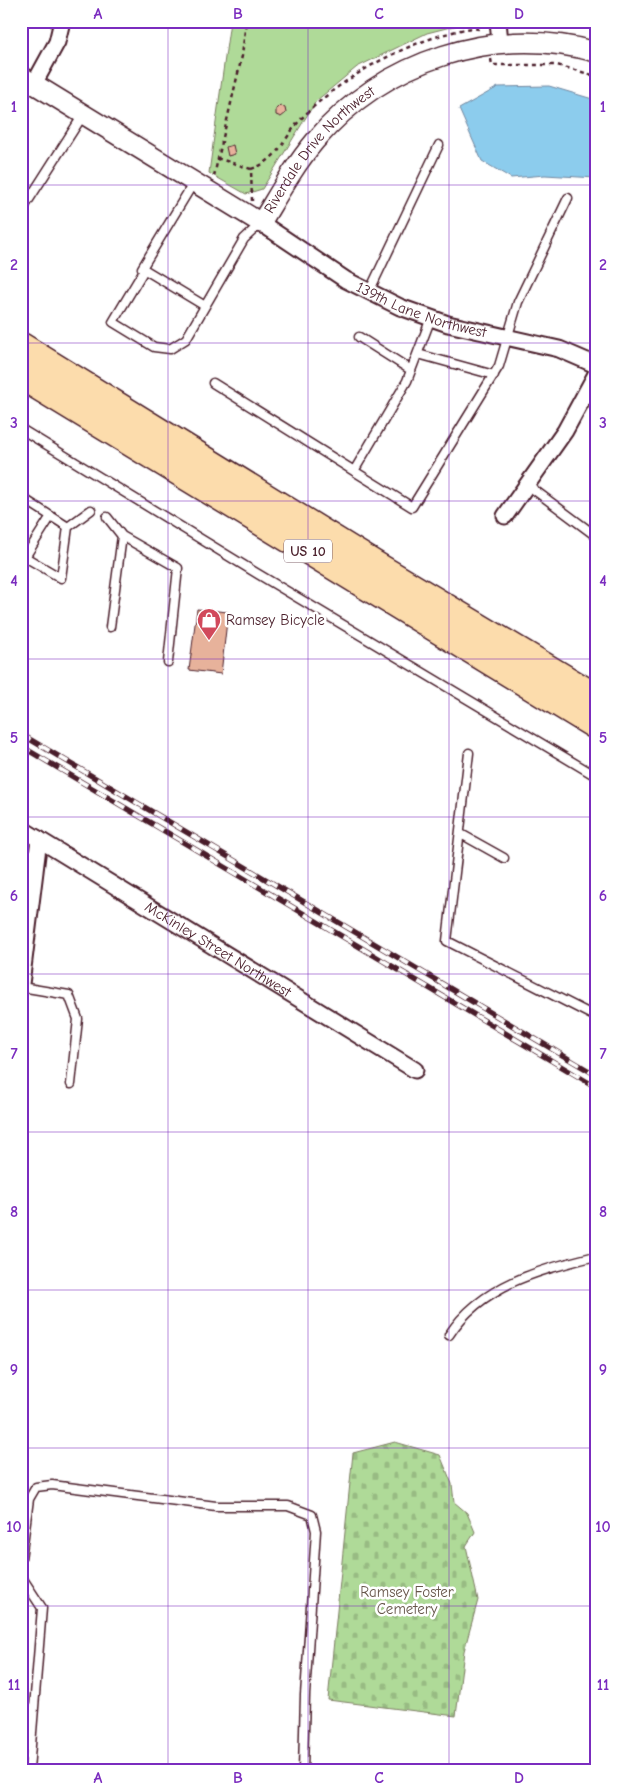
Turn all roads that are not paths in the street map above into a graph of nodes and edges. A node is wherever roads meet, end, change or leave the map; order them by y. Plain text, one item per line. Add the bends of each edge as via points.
1 (62, 21) edge
2 (498, 21) edge
3 (495, 50) junction
4 (596, 52) edge
5 (28, 80) edge
6 (84, 114) junction
7 (439, 144) dead end
8 (201, 187) junction
9 (568, 198) dead end
10 (21, 212) edge
11 (261, 223) junction
12 (144, 270) junction
13 (369, 292) junction
14 (205, 306) junction
15 (431, 318) junction
16 (507, 337) junction
17 (359, 338) dead end
18 (21, 347) edge
19 (418, 354) junction
20 (596, 365) edge
21 (412, 370) junction
22 (596, 374) edge
23 (21, 375) edge
24 (494, 375) junction
25 (213, 383) dead end
26 (21, 429) edge
27 (354, 470) junction
28 (529, 486) junction
29 (21, 497) edge
30 (91, 510) dead end
31 (51, 516) junction
32 (505, 516) dead end
33 (106, 518) dead end
34 (68, 527) junction
35 (122, 536) junction
36 (596, 536) edge
37 (110, 627) dead end
38 (168, 662) dead end
39 (596, 698) edge
40 (596, 725) edge
41 (470, 753) dead end
42 (596, 776) edge
43 (22, 829) edge
44 (461, 834) junction
45 (39, 839) junction
46 (504, 858) dead end
47 (21, 986) edge
48 (596, 1017) edge
49 (415, 1070) dead end
50 (71, 1084) dead end
51 (596, 1256) edge
52 (449, 1335) dead end
53 (21, 1559) edge
54 (21, 1576) edge
55 (28, 1770) edge
56 (303, 1770) edge

1 - 5 street via 57,42
2 - 3 street
3 - 4 street, Riverdale Drive Northwest via 560,43
3 - 11 street, Riverdale Drive Northwest via 463,49 426,61 364,95 314,142
5 - 6 street, Riverdale Drive Northwest
6 - 8 street, Riverdale Drive Northwest
6 - 10 lane
7 - 13 lane
8 - 11 street, Riverdale Drive Northwest
8 - 12 lane via 142,268
9 - 16 lane via 518,302
11 - 13 street, 139th Lane Northwest
11 - 14 lane via 244,239
12 - 14 lane
12 - 14 lane via 113,322 154,347 170,349 186,339
13 - 15 street, 139th Lane Northwest
15 - 16 street, 139th Lane Northwest
15 - 19 lane
16 - 20 street, 139th Lane Northwest via 560,349
16 - 24 lane via 500,366
17 - 21 lane
18 - 39 highway, US 10
19 - 21 lane
19 - 24 lane
21 - 27 lane
22 - 28 street via 566,431
23 - 40 highway, US 10
24 - 27 lane via 412,507
25 - 27 lane
26 - 42 lane
28 - 32 street
28 - 36 lane
29 - 31 lane
30 - 34 lane
31 - 34 lane
31 - 34 lane via 25,557 61,578
33 - 35 lane
35 - 37 lane
35 - 38 lane via 178,568
41 - 44 lane
43 - 45 street, McKinley Street Northwest
44 - 46 lane
44 - 48 lane via 447,941
45 - 47 street
45 - 49 street, McKinley Street Northwest
47 - 50 lane via 69,995 78,1019
51 - 52 lane via 544,1268 478,1300
53 - 56 lane via 29,1499 36,1487 52,1485 216,1506 288,1506 312,1515 316,1531
54 - 55 lane via 42,1608

